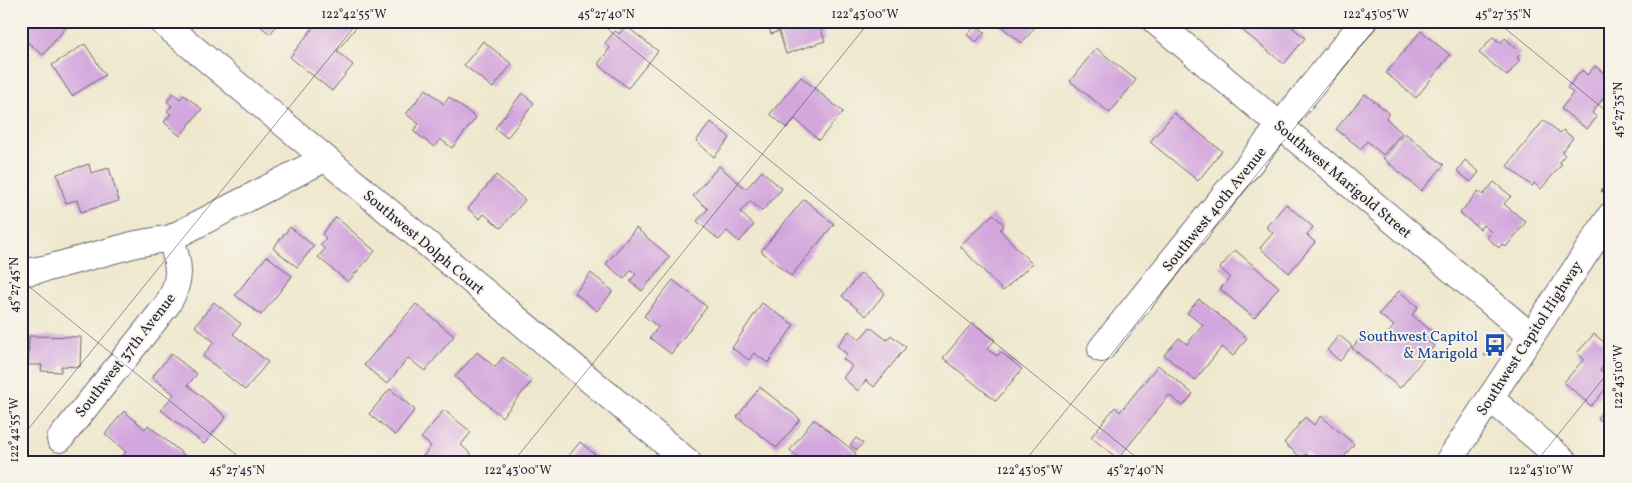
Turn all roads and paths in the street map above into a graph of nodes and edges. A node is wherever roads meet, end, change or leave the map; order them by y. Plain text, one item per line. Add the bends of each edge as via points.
1 (1155, 21) edge
2 (1364, 21) edge
3 (162, 22) edge
4 (1280, 126) junction
5 (324, 159) junction
6 (1611, 172) edge
7 (1606, 179) dead end
8 (1611, 215) edge
9 (171, 238) junction
10 (21, 273) edge
11 (1531, 336) junction
12 (1101, 349) dead end
13 (1490, 398) junction
14 (60, 439) dead end
15 (688, 462) edge
16 (1448, 462) edge
17 (1565, 462) edge

1 - 4 street, Southwest Marigold Street
2 - 4 street, Southwest 40th Avenue
3 - 5 street, Southwest Dolph Court
4 - 11 street, Southwest Marigold Street
4 - 12 street, Southwest 40th Avenue
5 - 9 street
5 - 15 street, Southwest Dolph Court
6 - 7 path
8 - 11 street, Southwest Capitol Highway
9 - 10 street
9 - 14 street, Southwest 37th Avenue via 178,261 177,288 167,305
11 - 13 street, Southwest Capitol Highway
13 - 16 street, Southwest Capitol Highway
13 - 17 street

